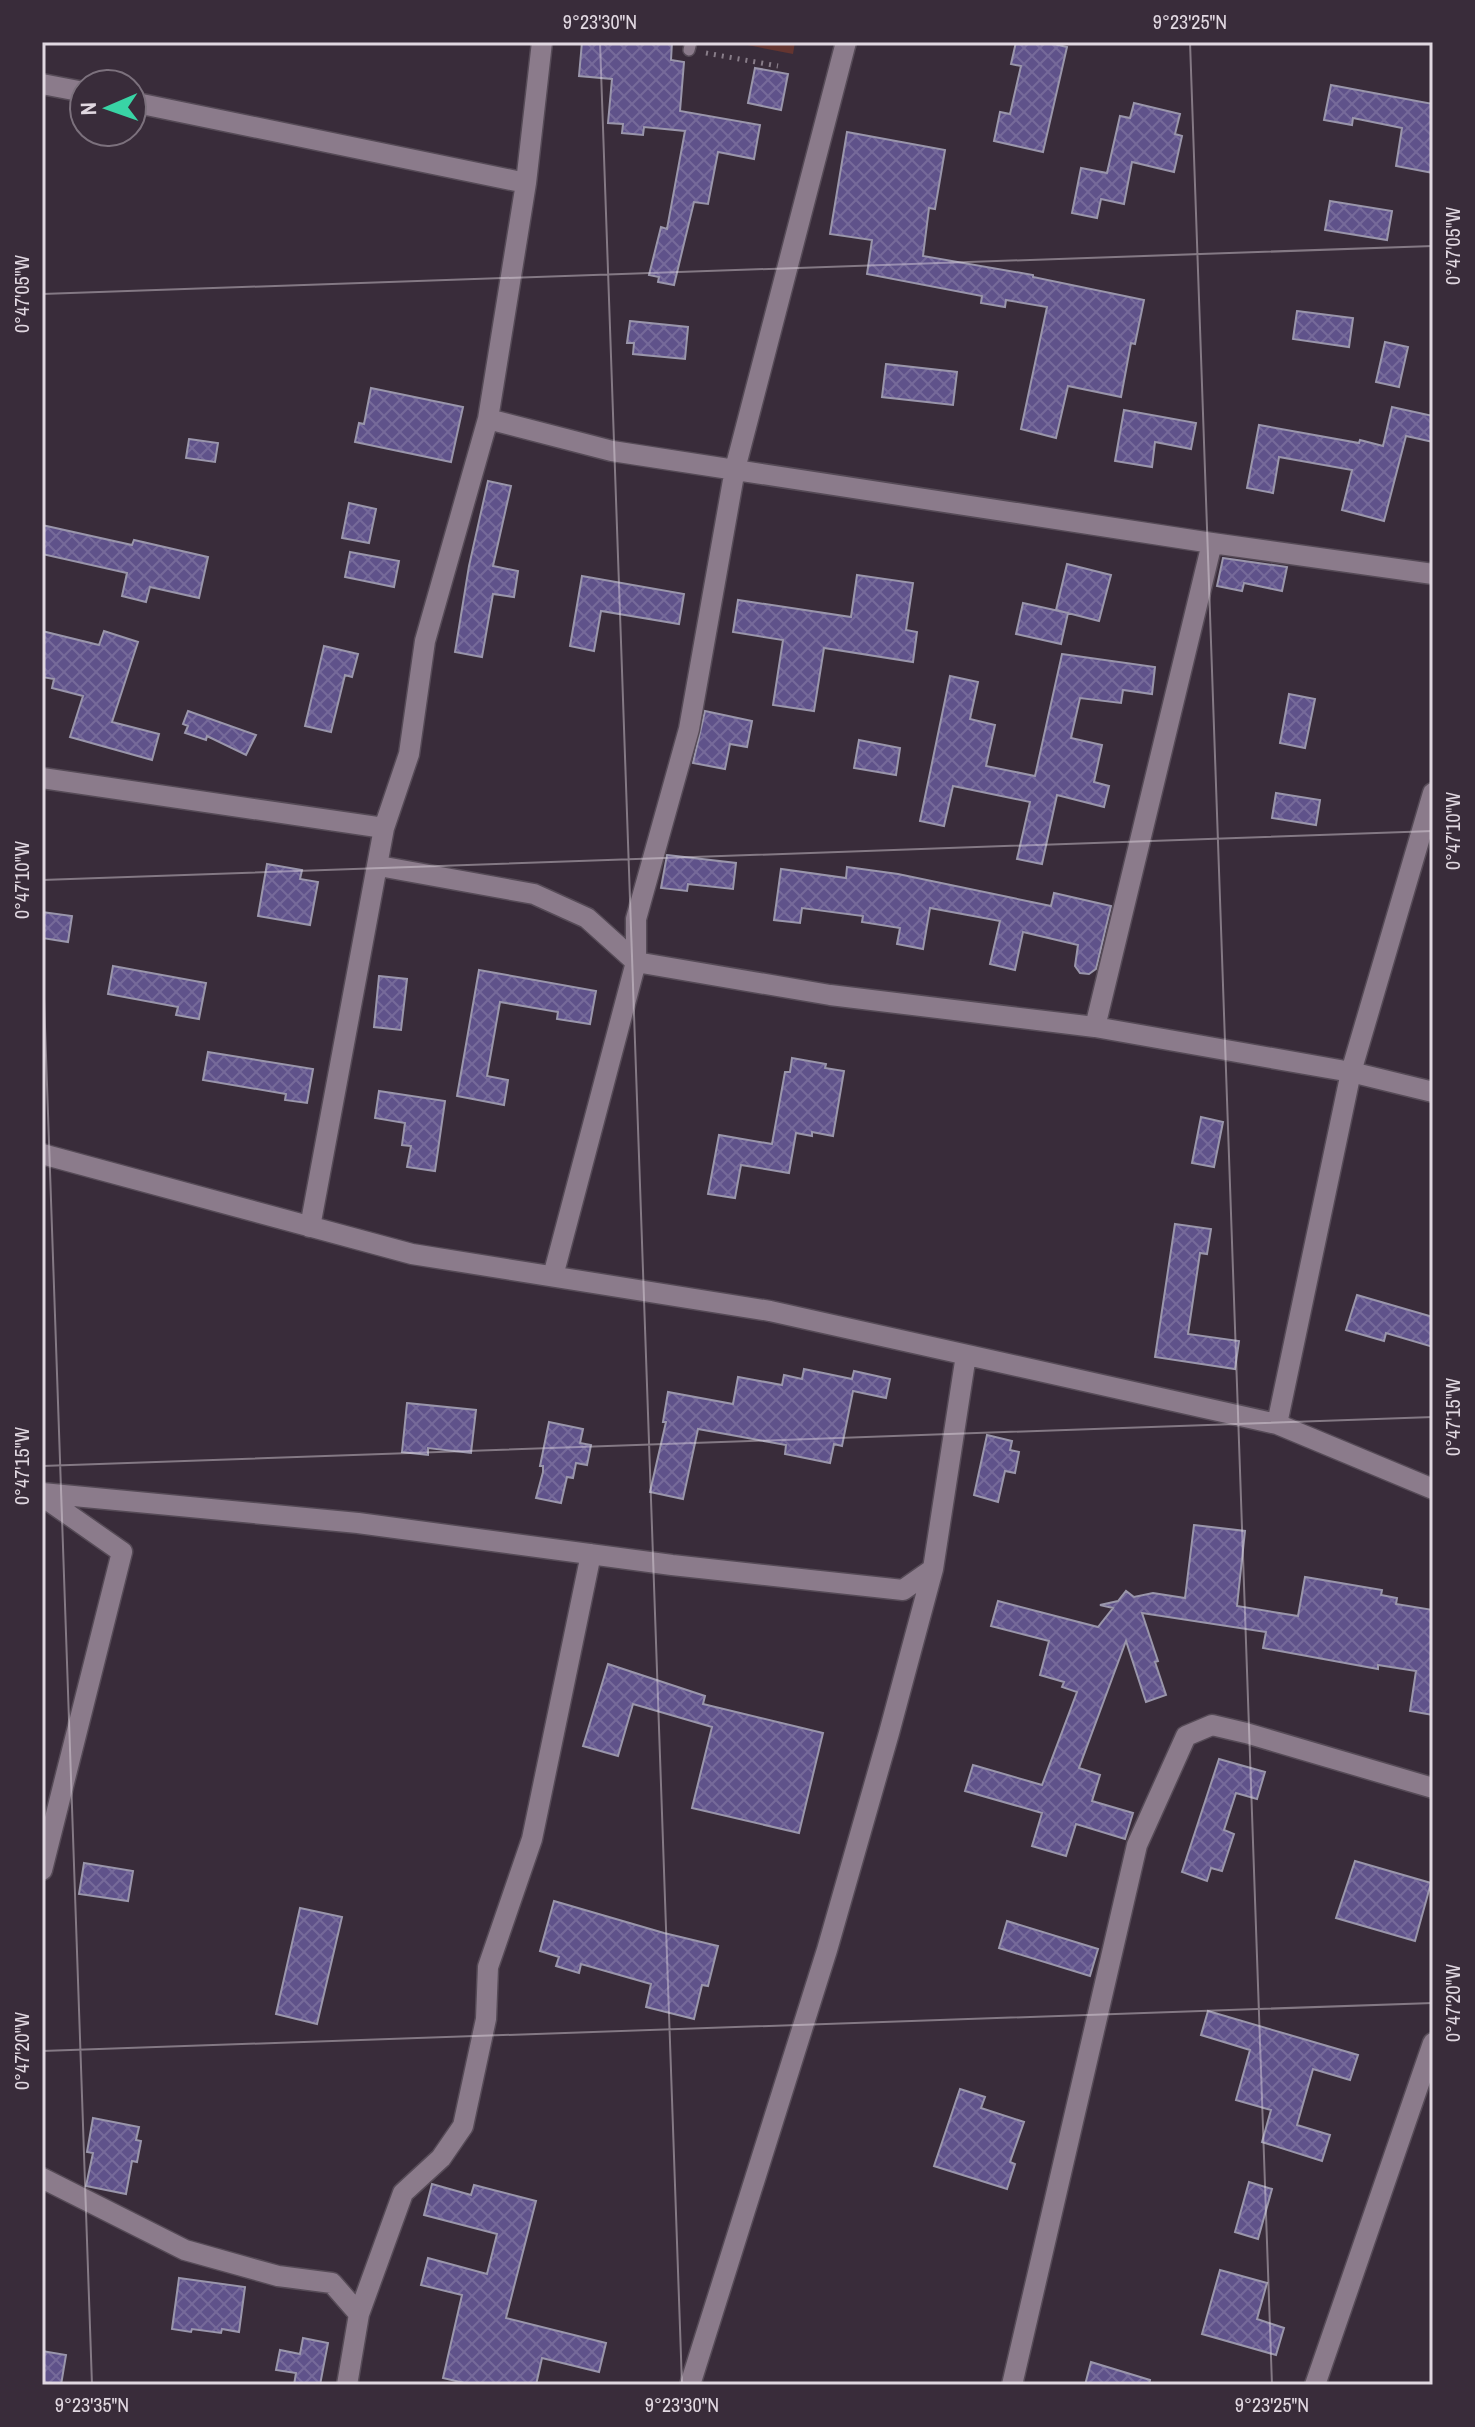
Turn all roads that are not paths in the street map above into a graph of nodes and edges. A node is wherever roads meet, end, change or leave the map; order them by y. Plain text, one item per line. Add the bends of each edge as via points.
1 (542, 42) edge
2 (846, 42) edge
3 (42, 84) edge
4 (68, 89) edge
5 (148, 105) edge
6 (526, 183) junction
7 (488, 419) junction
8 (735, 469) junction
9 (1212, 543) junction
10 (1433, 574) edge
11 (42, 778) edge
12 (1433, 793) edge
13 (384, 828) junction
14 (379, 866) junction
15 (636, 962) junction
16 (1095, 1027) junction
17 (1351, 1072) junction
18 (1433, 1092) edge
19 (42, 1154) edge
20 (310, 1227) junction
21 (553, 1276) junction
22 (966, 1355) junction
23 (1277, 1424) junction
24 (1433, 1489) edge
25 (42, 1495) edge
26 (591, 1554) junction
27 (933, 1569) junction
28 (1433, 1788) edge
29 (42, 1870) edge
30 (1433, 2043) edge
31 (42, 2178) edge
32 (359, 2314) junction
33 (347, 2385) edge
34 (690, 2385) edge
35 (1012, 2385) edge
36 (1315, 2385) edge

1 - 6 street
2 - 8 street
3 - 4 street
5 - 6 street
6 - 7 street
7 - 8 street via 612,451
7 - 13 street via 425,641 409,754
8 - 9 street
8 - 15 street via 689,729 636,919
9 - 10 street
9 - 16 street
11 - 13 street
12 - 17 street
13 - 14 street
14 - 15 street via 534,894 587,918
14 - 20 street
15 - 16 street via 830,995
15 - 21 street
16 - 17 street
17 - 18 street
17 - 23 street
19 - 20 street
20 - 21 street via 412,1254
21 - 22 street via 770,1311
22 - 23 street
22 - 27 street
23 - 24 street
25 - 26 street via 358,1523
25 - 29 street via 122,1552
26 - 27 street via 903,1590
26 - 32 street via 532,1839 488,1967 486,2019 463,2126 441,2158 403,2193
27 - 34 street via 827,1950
28 - 35 street via 1212,1725 1186,1736 1137,1845
30 - 36 street
31 - 32 street via 185,2250 278,2276 332,2283
32 - 33 street

